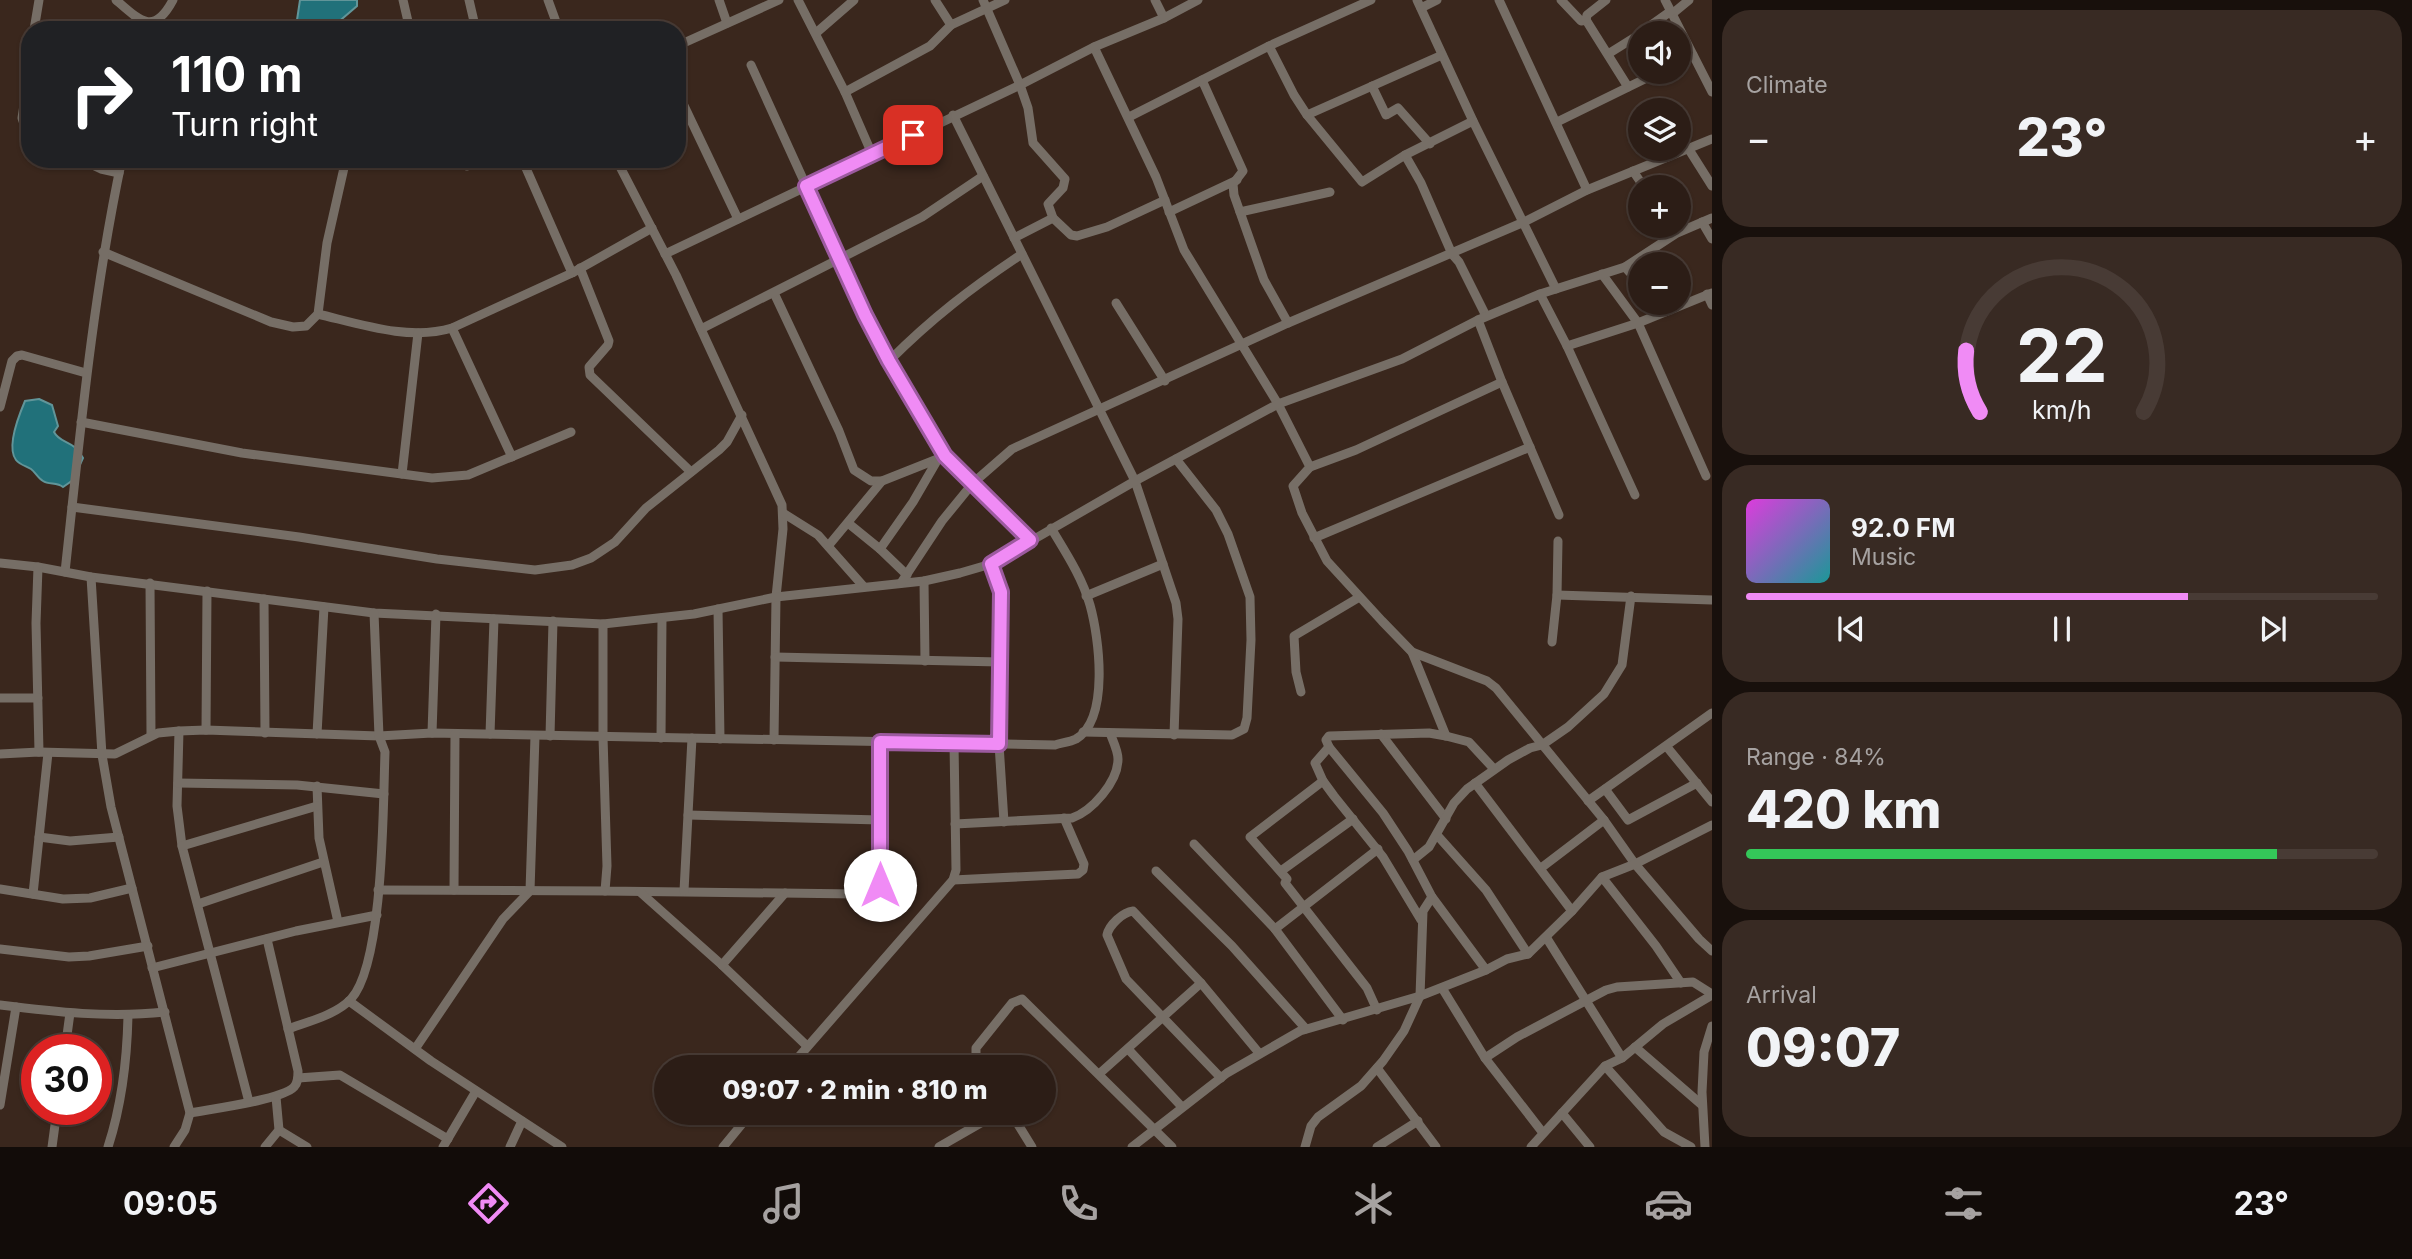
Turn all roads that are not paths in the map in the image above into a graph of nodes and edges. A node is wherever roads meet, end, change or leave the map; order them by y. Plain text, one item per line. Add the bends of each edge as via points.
1 (39, 0) edge
2 (116, 0) edge
3 (173, 0) edge
4 (403, 0) edge
5 (469, 0) edge
6 (548, 0) edge
7 (719, 0) edge
8 (779, 0) edge
9 (798, 0) edge
10 (854, 0) edge
11 (935, 0) edge
12 (1005, 0) edge
13 (1155, 0) edge
14 (1198, 0) edge
15 (1371, 0) edge
16 (1437, 0) edge
17 (1499, 0) edge
18 (1561, 0) edge
19 (1606, 0) edge
20 (1665, 0) edge
21 (1689, 0) edge
22 (985, 4) edge
23 (1419, 4) edge
24 (1672, 12) junction
25 (1164, 18) junction
26 (1586, 20) junction
27 (36, 21) edge
28 (140, 21) edge
29 (156, 21) edge
30 (408, 21) edge
31 (474, 21) edge
32 (556, 21) edge
33 (1658, 21) edge
34 (727, 23) junction
35 (951, 24) junction
36 (816, 33) junction
37 (1628, 41) edge
38 (686, 42) edge
39 (1269, 46) junction
40 (1094, 47) junction
41 (1608, 54) junction
42 (1442, 55) junction
43 (1693, 55) joint
44 (751, 65) dead end
45 (1202, 80) junction
46 (1634, 84) edge
47 (1020, 85) junction
48 (1372, 86) junction
49 (1628, 87) junction
50 (845, 92) junction
51 (1712, 92) edge
52 (686, 110) edge
53 (953, 115) junction
54 (1307, 115) junction
55 (1129, 117) junction
56 (1473, 121) junction
57 (1557, 122) junction
58 (1712, 139) edge
59 (1430, 144) junction
60 (1691, 147) edge
61 (1691, 153) edge
62 (872, 154) junction
63 (1405, 155) junction
64 (1657, 161) edge
65 (99, 168) edge
66 (120, 168) edge
67 (344, 168) edge
68 (526, 168) edge
69 (622, 168) edge
70 (1633, 171) junction
71 (119, 173) junction
72 (1636, 175) edge
73 (983, 176) junction
74 (1237, 180) junction
75 (806, 186) junction
76 (1712, 186) edge
77 (1587, 190) junction
78 (1330, 192) dead end
79 (1165, 200) junction
80 (1170, 212) junction
81 (1240, 212) junction
82 (1053, 218) junction
83 (1712, 218) edge
84 (738, 219) junction
85 (1524, 222) junction
86 (1702, 222) junction
87 (1691, 225) edge
88 (652, 228) junction
89 (1014, 238) junction
90 (1663, 238) edge
91 (1712, 239) edge
92 (103, 252) junction
93 (665, 254) junction
94 (1021, 254) junction
95 (1451, 254) junction
96 (841, 258) junction
97 (1625, 267) junction
98 (1628, 270) edge
99 (576, 271) junction
100 (1602, 274) junction
101 (1556, 289) junction
102 (774, 293) junction
103 (1540, 294) junction
104 (1709, 294) edge
105 (1691, 301) edge
106 (1116, 303) dead end
107 (1712, 305) edge
108 (318, 314) junction
109 (1655, 315) edge
110 (1482, 318) junction
111 (1288, 323) junction
112 (1638, 323) junction
113 (452, 328) junction
114 (701, 329) junction
115 (418, 332) junction
116 (1241, 345) junction
117 (1567, 346) junction
118 (889, 361) junction
119 (86, 373) junction
120 (1165, 381) junction
121 (1502, 383) junction
122 (1278, 404) junction
123 (0, 407) edge
124 (1099, 410) junction
125 (741, 415) junction
126 (81, 422) junction
127 (571, 432) dead end
128 (1530, 447) junction
129 (512, 457) junction
130 (941, 457) junction
131 (1176, 459) junction
132 (1310, 467) junction
133 (691, 472) junction
134 (402, 474) junction
135 (1706, 476) dead end
136 (882, 481) junction
137 (1135, 481) junction
138 (972, 483) junction
139 (1635, 495) dead end
140 (72, 507) junction
141 (783, 513) junction
142 (1559, 514) dead end
143 (848, 523) junction
144 (1051, 528) junction
145 (1314, 538) junction
146 (1030, 540) junction
147 (1558, 541) dead end
148 (829, 545) junction
149 (880, 549) junction
150 (0, 564) edge
151 (991, 564) junction
152 (1163, 564) junction
153 (38, 567) junction
154 (65, 572) junction
155 (91, 577) junction
156 (904, 579) junction
157 (924, 581) junction
158 (150, 583) junction
159 (864, 587) junction
160 (207, 591) junction
161 (1557, 595) junction
162 (1086, 596) junction
163 (1631, 596) junction
164 (776, 597) junction
165 (1358, 598) junction
166 (264, 599) junction
167 (1712, 600) edge
168 (324, 607) junction
169 (718, 609) junction
170 (374, 613) junction
171 (436, 614) junction
172 (662, 618) junction
173 (494, 619) junction
174 (553, 621) junction
175 (603, 624) junction
176 (1552, 642) dead end
177 (1412, 652) junction
178 (775, 657) junction
179 (925, 661) junction
180 (1000, 662) junction
181 (1301, 692) dead end
182 (0, 698) edge
183 (38, 698) junction
184 (1712, 713) edge
185 (206, 730) junction
186 (179, 731) junction
187 (1083, 732) junction
188 (265, 733) junction
189 (432, 733) junction
190 (1110, 733) junction
191 (317, 734) junction
192 (456, 734) junction
193 (490, 734) junction
194 (1381, 734) junction
195 (1174, 735) junction
196 (151, 736) junction
197 (379, 736) junction
198 (535, 736) junction
199 (550, 736) junction
200 (1446, 736) junction
201 (603, 737) junction
202 (661, 738) junction
203 (692, 738) junction
204 (720, 739) junction
205 (774, 740) junction
206 (880, 742) junction
207 (954, 743) junction
208 (999, 744) junction
209 (1542, 745) junction
210 (1329, 747) junction
211 (1667, 747) junction
212 (44, 752) junction
213 (0, 754) edge
214 (102, 755) junction
215 (1494, 769) junction
216 (1323, 781) junction
217 (178, 783) junction
218 (1475, 783) junction
219 (1697, 783) junction
220 (317, 786) junction
221 (1605, 789) junction
222 (384, 794) junction
223 (1588, 801) junction
224 (1712, 802) edge
225 (317, 806) junction
226 (688, 815) junction
227 (1064, 818) junction
228 (1446, 818) junction
229 (1353, 819) junction
230 (880, 820) junction
231 (1604, 820) junction
232 (1004, 822) junction
233 (955, 824) junction
234 (1712, 825) edge
235 (1437, 835) junction
236 (119, 836) junction
237 (39, 837) junction
238 (1194, 844) dead end
239 (182, 846) junction
240 (1378, 849) junction
241 (1413, 860) junction
242 (323, 862) junction
243 (1635, 864) junction
244 (1541, 868) junction
245 (1156, 871) dead end
246 (1281, 871) junction
247 (1602, 877) junction
248 (953, 880) junction
249 (132, 888) junction
250 (0, 889) edge
251 (378, 890) junction
252 (454, 890) junction
253 (530, 891) junction
254 (605, 891) junction
255 (684, 891) junction
256 (640, 892) junction
257 (785, 892) junction
258 (33, 894) junction
259 (1432, 897) junction
260 (198, 904) junction
261 (1303, 908) junction
262 (1572, 911) junction
263 (377, 915) junction
264 (338, 922) junction
265 (1422, 922) junction
266 (1275, 929) junction
267 (1546, 937) junction
268 (267, 939) junction
269 (148, 946) junction
270 (0, 949) edge
271 (1712, 951) edge
272 (212, 954) junction
273 (1528, 954) junction
274 (722, 965) junction
275 (152, 968) junction
276 (1486, 970) junction
277 (1201, 983) junction
278 (1681, 983) junction
279 (1442, 988) junction
280 (1712, 994) edge
281 (1420, 996) junction
282 (1587, 1000) junction
283 (349, 1001) junction
284 (0, 1004) edge
285 (16, 1007) junction
286 (1377, 1010) junction
287 (165, 1012) junction
288 (70, 1013) junction
289 (128, 1016) junction
290 (1164, 1017) junction
291 (1343, 1020) junction
292 (1712, 1027) edge
293 (288, 1029) junction
294 (1306, 1029) junction
295 (67, 1034) edge
296 (807, 1046) junction
297 (1635, 1047) junction
298 (415, 1049) junction
299 (1128, 1049) junction
300 (1259, 1053) junction
301 (800, 1055) edge
302 (976, 1055) edge
303 (1485, 1058) junction
304 (1622, 1058) junction
305 (3, 1062) edge
306 (1605, 1066) junction
307 (1377, 1068) junction
308 (1099, 1074) junction
309 (298, 1078) junction
310 (1220, 1078) junction
311 (476, 1091) junction
312 (276, 1097) junction
313 (249, 1101) junction
314 (0, 1105) edge
315 (1702, 1105) junction
316 (1182, 1107) junction
317 (190, 1113) junction
318 (1562, 1113) junction
319 (1712, 1113) edge
320 (1703, 1119) junction
321 (523, 1121) junction
322 (1418, 1121) junction
323 (55, 1125) edge
324 (741, 1125) edge
325 (977, 1125) edge
326 (1018, 1125) edge
327 (1154, 1129) junction
328 (279, 1130) junction
329 (1543, 1133) junction
330 (446, 1143) edge
331 (52, 1147) edge
332 (108, 1147) edge
333 (174, 1147) edge
334 (265, 1147) edge
335 (307, 1147) edge
336 (510, 1147) edge
337 (562, 1147) edge
338 (723, 1147) edge
339 (939, 1147) edge
340 (1032, 1147) edge
341 (1132, 1147) edge
342 (1172, 1147) edge
343 (1305, 1147) edge
344 (1377, 1147) edge
345 (1436, 1147) edge
346 (1531, 1147) edge
347 (1590, 1147) edge
348 (1691, 1147) edge
349 (1705, 1147) edge

1 - 27 street
2 - 28 street
3 - 29 street
4 - 30 street
5 - 31 street
6 - 32 street
7 - 34 street
8 - 34 street
9 - 36 street
10 - 36 street
11 - 35 street
12 - 22 street
13 - 25 street
14 - 25 street
15 - 39 street
16 - 23 street
17 - 57 street
18 - 26 street via 1581,21
19 - 26 street
20 - 24 street
21 - 24 street
22 - 35 street
22 - 47 street
23 - 42 street
24 - 33 street
24 - 43 street
25 - 40 street
26 - 41 street
34 - 38 street
35 - 50 street via 930,46
36 - 50 street
37 - 41 street
39 - 45 street
39 - 54 street
40 - 47 street
40 - 55 street
41 - 49 street
42 - 48 street
42 - 56 street
43 - 51 street
44 - 75 street
45 - 55 street
45 - 74 street via 1243,171
46 - 49 street
47 - 53 street
47 - 82 street via 1033,143 1065,179 1048,204
48 - 54 street
48 - 59 street via 1386,115 1398,108
49 - 57 street
50 - 62 street
52 - 84 street
53 - 62 street
53 - 73 street
54 - 63 street via 1362,182
55 - 79 street
56 - 59 street
56 - 85 street
57 - 77 street
58 - 60 street
59 - 63 street
61 - 76 street
62 - 75 street
63 - 95 street
64 - 70 street
65 - 71 street
66 - 71 street
67 - 108 street via 327,243
68 - 99 street
69 - 88 street
70 - 72 street
70 - 77 street
71 - 92 street
73 - 89 street
73 - 96 street via 922,216
74 - 80 street
74 - 81 street via 1232,188
75 - 84 street
75 - 96 street
77 - 85 street
78 - 81 street
79 - 80 street
79 - 82 street via 1077,236
80 - 116 street via 1184,250
81 - 111 street via 1264,280
82 - 89 street
83 - 86 street
84 - 93 street
85 - 95 street
85 - 101 street
86 - 87 street
86 - 91 street
88 - 93 street
88 - 99 street
89 - 94 street
90 - 97 street
92 - 108 street via 271,321 306,326
92 - 119 street
93 - 114 street
94 - 118 street via 967,290
94 - 124 street
95 - 110 street via 1459,262
95 - 111 street
96 - 102 street
96 - 118 street
97 - 98 street
97 - 100 street
99 - 113 street
99 - 133 street via 609,341 589,367 590,375
100 - 101 street
100 - 112 street
101 - 103 street
102 - 114 street
102 - 136 street via 854,470 872,481
103 - 110 street
103 - 117 street
104 - 105 street
104 - 107 street
106 - 120 street
108 - 115 street
109 - 112 street
110 - 121 street
110 - 122 street via 1402,359
111 - 116 street
112 - 117 street
112 - 135 street
113 - 115 street
113 - 129 street
114 - 125 street
115 - 134 street
116 - 120 street
116 - 122 street
117 - 139 street
118 - 130 street
119 - 123 street via 17,356
119 - 126 street
120 - 124 street
121 - 128 street
121 - 132 street
122 - 131 street
122 - 132 street
124 - 137 street
124 - 138 street via 1012,449
125 - 133 street via 727,442
125 - 141 street via 778,491
126 - 134 street via 242,453
126 - 140 street
127 - 129 street
128 - 142 street
128 - 145 street
129 - 134 street via 468,475 432,478
130 - 136 street
130 - 138 street
130 - 149 street
131 - 137 street
131 - 195 street via 1202,490 1228,534 1250,597 1251,640 1244,729 1232,734
132 - 145 street via 1293,486
133 - 140 street via 646,508 615,542 591,558 535,570
136 - 143 street
137 - 144 street
137 - 152 street
138 - 146 street
138 - 156 street
140 - 154 street
141 - 148 street
141 - 164 street
143 - 148 street
143 - 149 street
144 - 146 street
144 - 162 street
145 - 165 street
146 - 151 street
147 - 161 street
148 - 159 street
149 - 156 street
150 - 153 street
151 - 157 street
151 - 180 street via 1001,592
152 - 162 street
152 - 195 street via 1178,620
153 - 154 street
153 - 183 street
154 - 155 street
155 - 158 street
155 - 214 street
156 - 157 street
156 - 159 street
157 - 179 street
158 - 160 street
158 - 196 street
159 - 164 street
160 - 166 street
160 - 185 street
161 - 163 street
161 - 176 street
162 - 187 street via 1097,637 1099,669 1092,722
163 - 167 street
163 - 209 street via 1622,665 1616,676 1604,694
164 - 169 street
164 - 178 street
165 - 177 street
165 - 181 street via 1294,636
166 - 168 street
166 - 188 street
168 - 170 street
168 - 191 street
169 - 172 street
169 - 204 street
170 - 171 street
170 - 197 street
171 - 173 street
171 - 189 street
172 - 175 street
172 - 202 street
173 - 174 street
173 - 193 street
174 - 175 street
174 - 199 street
175 - 201 street
177 - 200 street
177 - 209 street via 1487,681
178 - 179 street
178 - 205 street
179 - 180 street
180 - 208 street
182 - 183 street
183 - 212 street
184 - 211 street
185 - 186 street
185 - 188 street
186 - 196 street
186 - 217 street
187 - 190 street
187 - 208 street via 1055,745
188 - 191 street
189 - 192 street
189 - 197 street
190 - 195 street
190 - 227 street via 1119,757 1116,772 1086,811
191 - 197 street
192 - 193 street
192 - 252 street
193 - 198 street
194 - 200 street
194 - 210 street via 1329,736
194 - 228 street
196 - 214 street via 118,753
197 - 222 street via 385,752
198 - 199 street
198 - 253 street
199 - 201 street
200 - 215 street via 1469,742
201 - 202 street
201 - 254 street
202 - 203 street
203 - 204 street
203 - 226 street
204 - 205 street
205 - 206 street
206 - 207 street
206 - 230 street
207 - 208 street
207 - 233 street
208 - 232 street
209 - 215 street
209 - 223 street
210 - 216 street via 1315,763
210 - 241 street via 1383,813
211 - 219 street
211 - 221 street
212 - 213 street
212 - 214 street
212 - 237 street
214 - 236 street
215 - 218 street
216 - 229 street
216 - 246 street via 1250,838
217 - 220 street
217 - 239 street
218 - 228 street
218 - 244 street
219 - 221 street via 1628,820
219 - 224 street
220 - 222 street
220 - 225 street
221 - 223 street
222 - 251 street
223 - 231 street
225 - 239 street
225 - 242 street
226 - 230 street
226 - 255 street
227 - 232 street
227 - 248 street via 1084,864 1078,874
228 - 235 street
229 - 240 street
229 - 246 street
230 - 257 street via 880,885 876,890 857,894
231 - 243 street
231 - 244 street
232 - 233 street
233 - 248 street
234 - 243 street
235 - 241 street
235 - 273 street via 1486,890
236 - 237 street via 70,841
236 - 249 street
237 - 258 street
238 - 266 street
239 - 260 street
240 - 261 street
240 - 265 street
241 - 259 street
242 - 260 street
242 - 264 street
243 - 247 street
243 - 271 street
244 - 262 street
245 - 294 street
246 - 261 street
247 - 262 street
247 - 278 street
248 - 296 street
249 - 258 street via 90,898
249 - 269 street
250 - 258 street
251 - 252 street
251 - 263 street
252 - 253 street
253 - 254 street
253 - 298 street via 503,919
254 - 256 street
255 - 256 street
255 - 257 street
256 - 274 street
257 - 274 street
259 - 265 street
259 - 276 street
260 - 272 street
261 - 266 street
261 - 286 street via 1367,988
262 - 267 street
263 - 264 street
263 - 283 street via 359,987
264 - 268 street
265 - 281 street
266 - 291 street
267 - 273 street
267 - 282 street
268 - 272 street
268 - 293 street
269 - 270 street via 69,957
269 - 275 street
272 - 275 street
272 - 313 street
273 - 276 street
274 - 296 street
275 - 287 street
276 - 279 street
277 - 290 street
277 - 290 street via 1133,911 1127,911 1107,935 1126,979
277 - 300 street
278 - 280 street via 1693,982
278 - 282 street via 1617,987
279 - 281 street
279 - 303 street
280 - 297 street
281 - 286 street
281 - 307 street via 1404,1031
282 - 303 street
282 - 304 street
283 - 293 street
283 - 298 street
284 - 285 street
285 - 288 street
285 - 305 street
286 - 291 street
287 - 289 street
287 - 317 street
288 - 289 street
288 - 295 street
289 - 332 street via 125,1070
290 - 299 street
290 - 310 street
291 - 294 street
292 - 315 street via 1704,1052
293 - 309 street
294 - 300 street
296 - 301 street
297 - 304 street
297 - 315 street
298 - 311 street
299 - 308 street
299 - 316 street
300 - 310 street
302 - 308 street via 976,1048 1012,1003 1022,999
303 - 329 street
304 - 306 street
305 - 314 street
306 - 318 street
306 - 348 street via 1664,1132
307 - 322 street
307 - 343 street via 1361,1086 1318,1117
308 - 327 street
309 - 312 street via 291,1090
309 - 330 street via 340,1075
310 - 316 street
311 - 321 street
311 - 330 street
312 - 313 street
312 - 328 street
313 - 317 street
315 - 320 street
316 - 327 street
317 - 333 street
318 - 329 street
318 - 347 street
319 - 320 street
320 - 349 street
321 - 336 street
321 - 337 street
322 - 344 street
322 - 345 street
323 - 331 street
324 - 338 street
325 - 339 street
326 - 340 street
327 - 341 street
327 - 342 street
328 - 334 street
328 - 335 street
329 - 346 street

